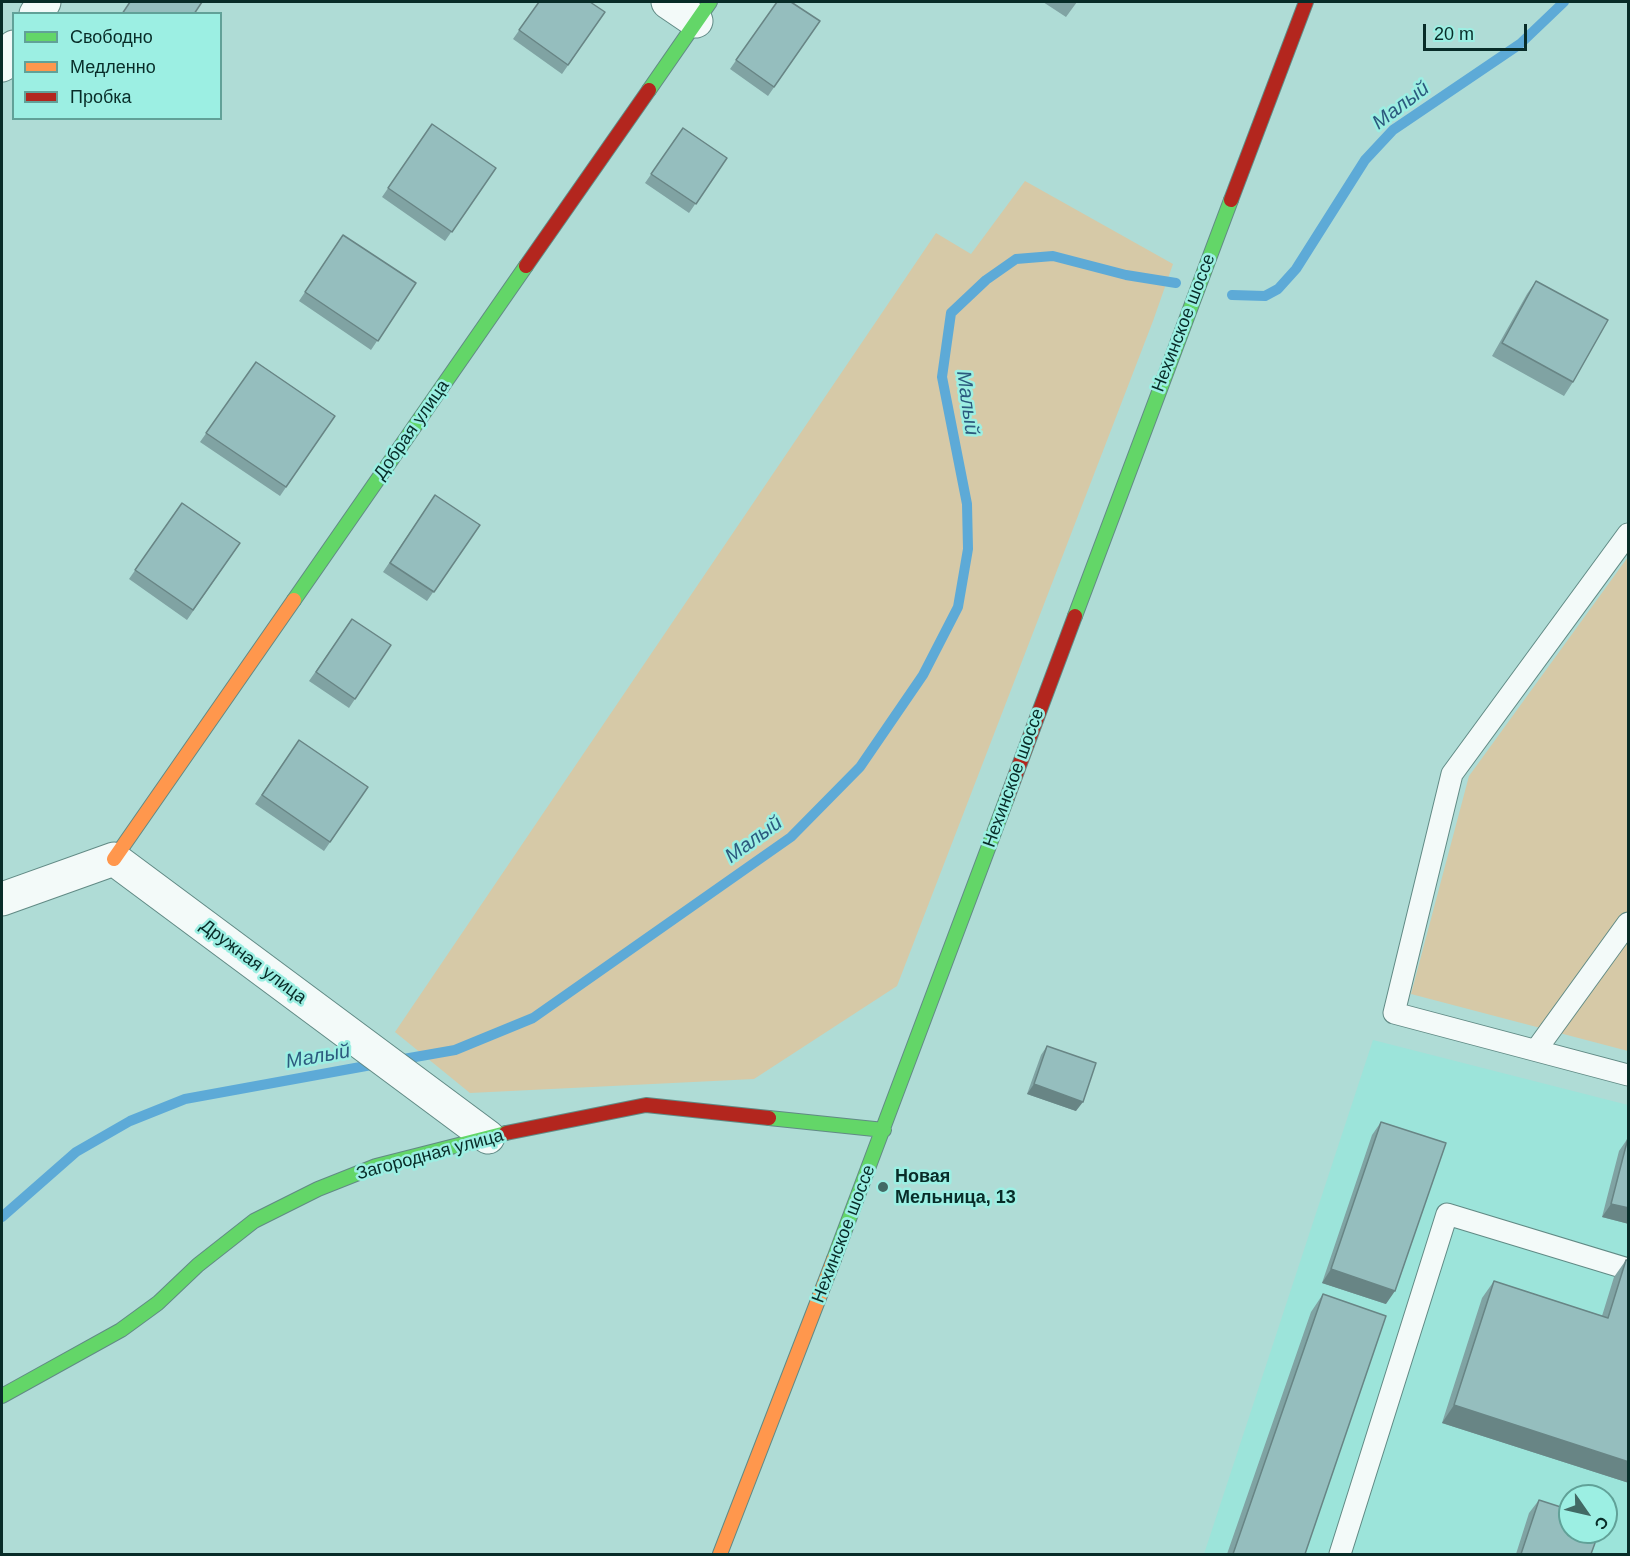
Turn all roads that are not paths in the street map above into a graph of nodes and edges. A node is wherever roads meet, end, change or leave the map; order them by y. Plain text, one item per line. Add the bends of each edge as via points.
1 (668, 2) edge
2 (1306, 2) edge
3 (703, 11) edge
4 (12, 50) edge
5 (2, 65) edge
6 (1629, 534) edge
7 (114, 859) junction
8 (2, 899) edge
9 (1629, 923) edge
10 (1536, 1050) junction
11 (1629, 1075) edge
12 (884, 1130) junction
13 (488, 1137) junction
14 (1629, 1269) edge
15 (2, 1396) edge
16 (720, 1554) edge
17 (1340, 1554) edge

1 - 3 street
2 - 12 street, Нехинское шоссе
3 - 7 street, Добрая улица
4 - 5 street
6 - 10 lane via 1452,774 1394,1013
7 - 8 street
7 - 13 street, Дружная улица
9 - 10 lane
10 - 11 lane
12 - 13 street, Загородная улица via 646,1105
12 - 16 street, Нехинское шоссе
13 - 15 street, Загородная улица via 376,1166 254,1221 122,1330
14 - 17 lane via 1447,1214

